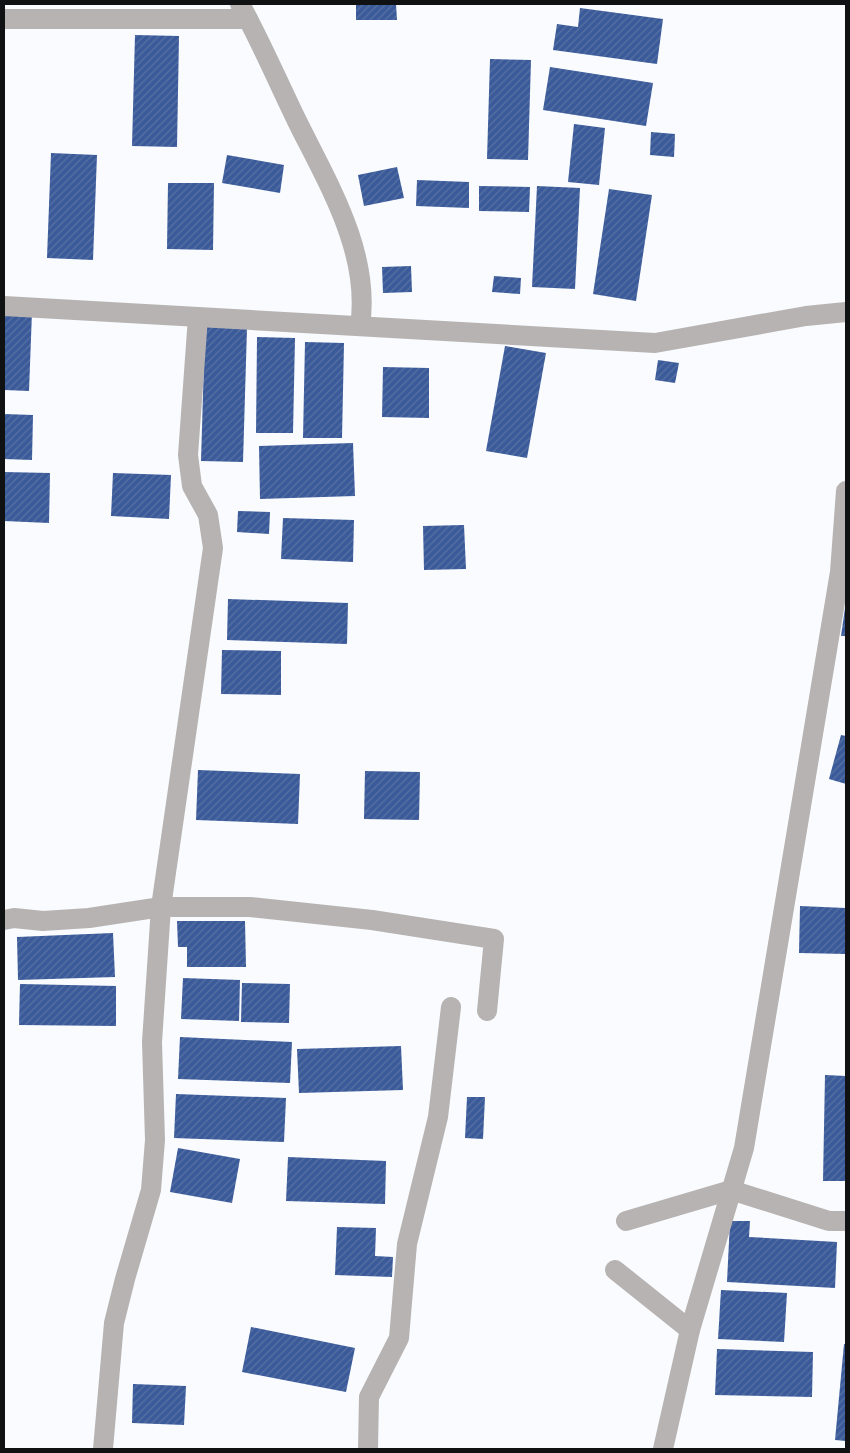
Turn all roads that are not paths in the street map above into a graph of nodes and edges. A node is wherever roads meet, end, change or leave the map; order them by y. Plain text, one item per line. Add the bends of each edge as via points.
1 (244, 11) edge
2 (4, 19) edge
3 (4, 306) edge
4 (846, 312) edge
5 (198, 316) junction
6 (360, 326) junction
7 (846, 490) edge
8 (162, 907) junction
9 (4, 920) edge
10 (451, 1007) dead end
11 (487, 1011) dead end
12 (731, 1190) junction
13 (846, 1221) edge
14 (626, 1222) dead end
15 (615, 1270) dead end
16 (690, 1330) junction
17 (103, 1449) edge
18 (368, 1449) edge
19 (663, 1449) edge

1 - 2 street
1 - 6 street via 349,232 362,286
3 - 5 street
4 - 6 street via 655,343
5 - 6 street
5 - 8 street via 188,455 192,486 208,515 213,548
7 - 12 street via 840,572 744,1148
8 - 9 street via 90,918
8 - 11 street via 250,907 372,920 494,939
8 - 17 street via 152,1042 155,1140 151,1190 114,1323
10 - 18 street via 438,1117 407,1244 399,1338 369,1397
12 - 13 street via 829,1222
12 - 14 street
12 - 16 street
15 - 16 street
16 - 19 street

